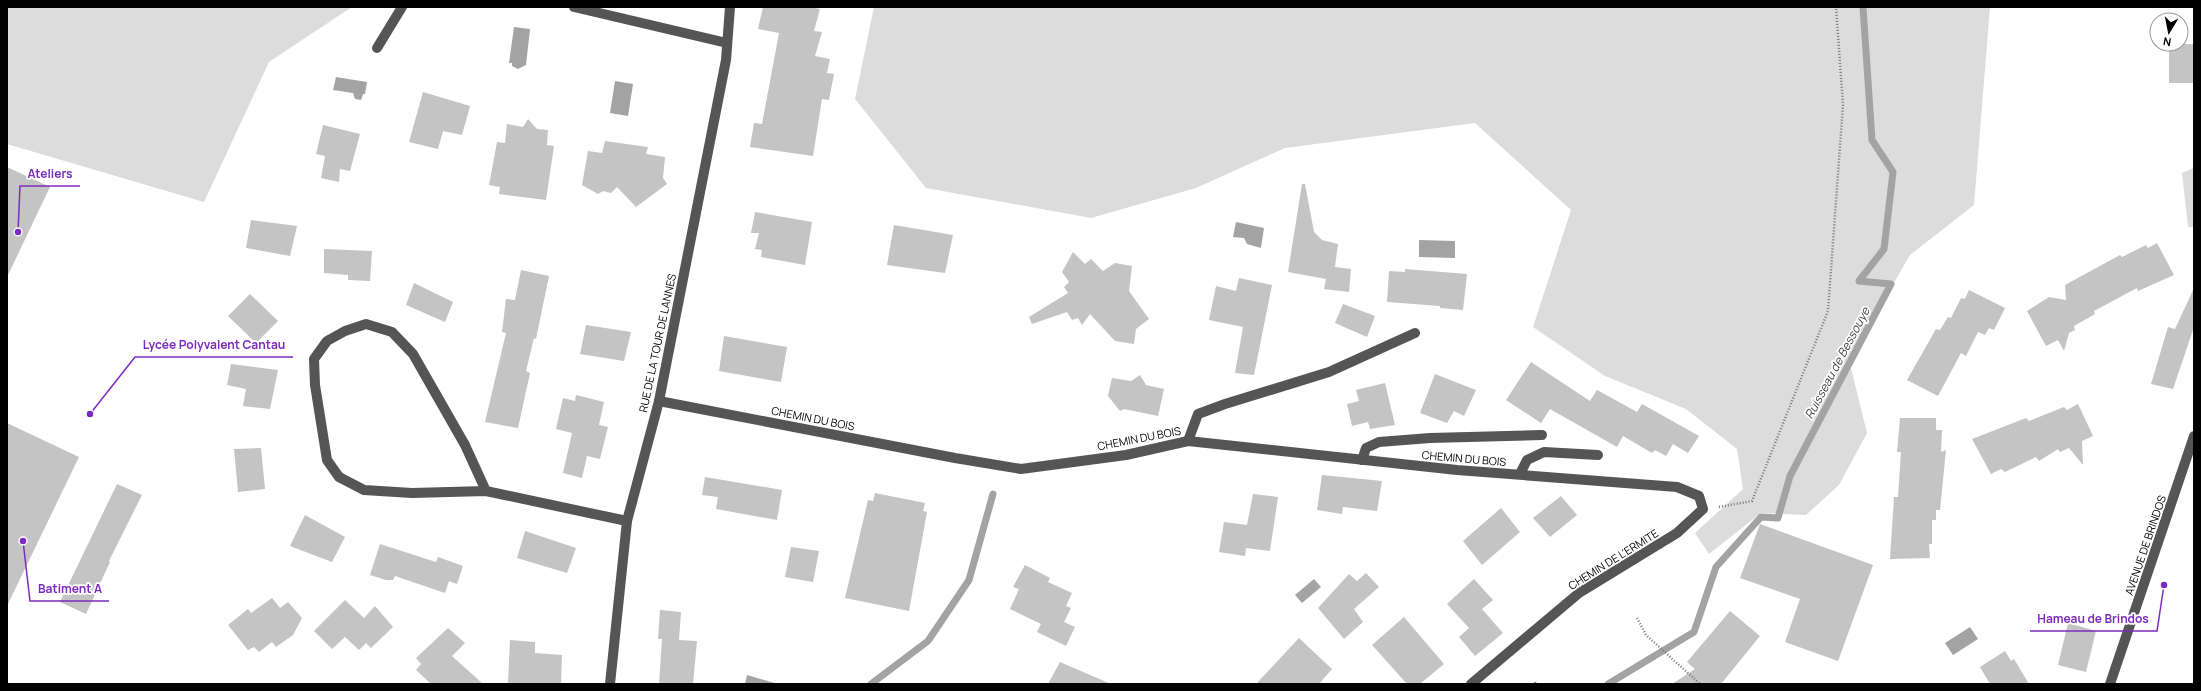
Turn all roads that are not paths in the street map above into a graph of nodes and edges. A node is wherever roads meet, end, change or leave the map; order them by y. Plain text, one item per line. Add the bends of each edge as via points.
1 (402, 7) edge
2 (574, 7) edge
3 (730, 7) edge
4 (727, 43) junction
5 (377, 48) dead end
6 (1415, 333) dead end
7 (659, 400) junction
8 (1542, 435) dead end
9 (2194, 436) edge
10 (1188, 441) junction
11 (1598, 455) dead end
12 (1362, 460) junction
13 (1520, 474) junction
14 (486, 491) junction
15 (1703, 509) joint
16 (627, 521) junction
17 (610, 684) edge
18 (1472, 684) edge
19 (2110, 684) edge

1 - 5 street
2 - 4 street
3 - 4 street, RUE DE LA TOUR DE LANNES
4 - 7 street, RUE DE LA TOUR DE LANNES
6 - 10 street via 1329,372 1198,414
7 - 10 street, CHEMIN DU BOIS via 1021,469 1126,455
7 - 16 street, RUE DE LA TOUR DE LANNES
8 - 12 street via 1379,442 1366,448
9 - 19 street, AVENUE DE BRINDOS
10 - 12 street, CHEMIN DU BOIS
11 - 13 street via 1544,452 1527,460
12 - 13 street, CHEMIN DU BOIS
13 - 15 street, CHEMIN DU BOIS via 1677,487 1699,496
14 - 14 street via 465,445 413,354 392,332 366,324 327,341 314,359 315,385 327,460 339,477 364,490 412,493
14 - 16 street
15 - 18 street, CHEMIN DE L'ERMITE via 1677,533 1579,592
16 - 17 street, RUE DE LA TOUR DE LANNES

